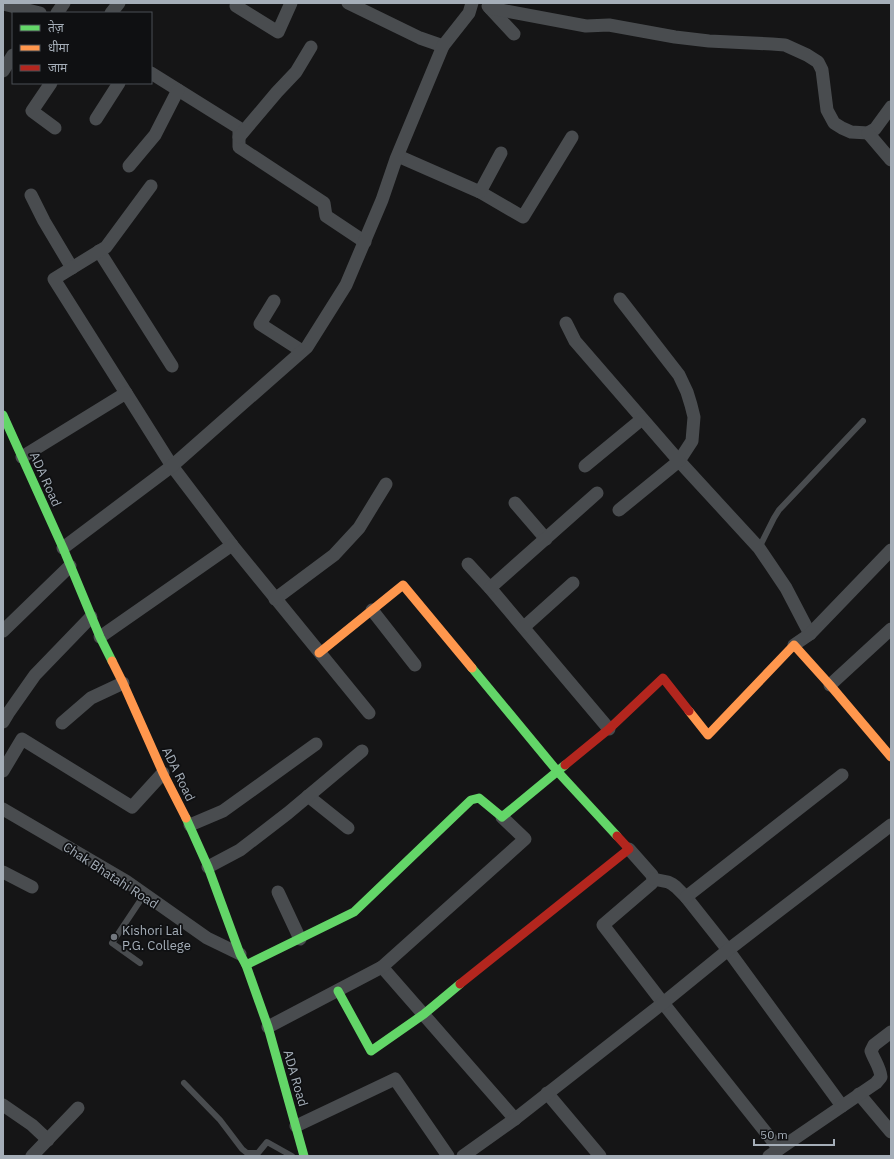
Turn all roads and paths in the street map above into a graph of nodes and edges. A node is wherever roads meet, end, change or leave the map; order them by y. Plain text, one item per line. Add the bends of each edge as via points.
1 (64, 3) edge
2 (119, 3) edge
3 (291, 3) edge
4 (348, 3) edge
5 (472, 3) edge
6 (3, 4) edge
7 (236, 6) dead end
8 (488, 6) edge
9 (35, 12) edge
10 (57, 12) edge
11 (113, 12) edge
12 (514, 34) dead end
13 (443, 46) junction
14 (311, 47) dead end
15 (12, 57) edge
16 (3, 71) edge
17 (152, 74) edge
18 (50, 84) edge
19 (118, 84) edge
20 (178, 90) junction
21 (891, 107) edge
22 (96, 119) dead end
23 (55, 128) dead end
24 (868, 133) junction
25 (239, 137) junction
26 (572, 137) dead end
27 (501, 153) dead end
28 (398, 156) junction
29 (891, 160) edge
30 (128, 166) dead end
31 (151, 186) dead end
32 (480, 192) junction
33 (31, 196) dead end
34 (365, 242) junction
35 (100, 251) junction
36 (72, 268) junction
37 (620, 299) dead end
38 (274, 301) dead end
39 (566, 323) dead end
40 (302, 350) junction
41 (172, 366) dead end
42 (126, 393) junction
43 (3, 415) edge
44 (642, 419) junction
45 (863, 421) dead end
46 (22, 457) junction
47 (679, 462) junction
48 (172, 466) junction
49 (585, 466) dead end
50 (386, 484) dead end
51 (597, 493) dead end
52 (515, 503) dead end
53 (619, 510) dead end
54 (546, 538) junction
55 (232, 545) junction
56 (63, 548) junction
57 (759, 548) junction
58 (891, 550) edge
59 (468, 564) dead end
60 (70, 566) junction
61 (573, 584) dead end
62 (490, 588) junction
63 (275, 598) junction
64 (372, 610) junction
65 (91, 616) junction
66 (524, 627) junction
67 (891, 629) edge
68 (3, 630) edge
69 (810, 634) junction
70 (100, 637) junction
71 (794, 644) junction
72 (319, 653) junction
73 (415, 665) dead end
74 (123, 683) junction
75 (830, 685) junction
76 (369, 713) dead end
77 (3, 722) edge
78 (62, 723) dead end
79 (609, 729) junction
80 (316, 744) dead end
81 (362, 751) dead end
82 (891, 757) edge
83 (3, 771) edge
84 (558, 772) junction
85 (163, 773) junction
86 (842, 775) dead end
87 (308, 796) junction
88 (3, 809) edge
89 (502, 817) junction
90 (190, 825) junction
91 (891, 825) edge
92 (348, 828) dead end
93 (629, 850) junction
94 (208, 867) junction
95 (3, 872) edge
96 (653, 879) junction
97 (32, 887) dead end
98 (278, 892) dead end
99 (144, 895) junction
100 (686, 897) junction
101 (300, 939) junction
102 (728, 950) junction
103 (243, 959) junction
104 (140, 963) dead end
105 (382, 967) junction
106 (338, 991) junction
107 (663, 1003) junction
108 (424, 1014) junction
109 (268, 1027) junction
110 (891, 1032) edge
111 (184, 1083) dead end
112 (547, 1093) junction
113 (859, 1094) junction
114 (3, 1105) edge
115 (842, 1106) junction
116 (78, 1108) dead end
117 (515, 1119) junction
118 (296, 1126) junction
119 (891, 1132) edge
120 (48, 1140) junction
121 (774, 1152) edge
122 (32, 1156) edge
123 (292, 1156) edge
124 (304, 1156) edge
125 (448, 1156) edge
126 (463, 1156) edge
127 (600, 1156) edge

1 - 10 street
2 - 11 street
3 - 7 street via 278,32
4 - 13 street via 420,38
5 - 13 street via 469,13
6 - 9 street
8 - 12 street
8 - 24 street via 586,26 609,25 709,41 785,45 818,62 822,70 826,110 834,123 851,132
13 - 28 street
14 - 25 street via 296,72
15 - 16 street
17 - 20 street
18 - 23 street via 32,111
19 - 22 street
20 - 25 street via 239,128
20 - 30 street via 155,135
21 - 24 street
24 - 29 street
25 - 34 street via 239,147 324,203 326,216
26 - 32 street via 524,217
27 - 32 street
28 - 32 street
28 - 34 street
31 - 35 street via 106,247
33 - 36 street
34 - 40 street via 346,285 307,347
35 - 36 street
35 - 41 street
36 - 42 street via 54,279
37 - 47 street via 676,370 687,392 694,417 692,441
38 - 40 street via 260,324
39 - 44 street via 575,341
40 - 48 street
42 - 46 street
42 - 48 street
43 - 46 street, ADA Road
44 - 47 street
44 - 49 street
45 - 57 lane via 779,510
46 - 56 street, ADA Road
47 - 53 street
47 - 57 street
48 - 55 street
48 - 56 street
50 - 63 street via 359,528 334,555
51 - 54 street
52 - 54 street
54 - 62 street
55 - 63 street
55 - 70 street
56 - 60 street, ADA Road
57 - 69 street via 786,588
58 - 69 street
59 - 62 street
60 - 65 street, ADA Road
60 - 68 street
61 - 66 street
62 - 66 street
63 - 72 street
64 - 72 street
64 - 73 street
64 - 84 street via 403,585
65 - 70 street, ADA Road
65 - 77 street via 35,675
66 - 79 street
67 - 75 street
69 - 71 street
70 - 74 street, ADA Road
71 - 75 street
71 - 79 street via 708,735 663,678
72 - 76 street
74 - 78 street via 91,698
74 - 85 street, ADA Road
75 - 82 street
79 - 84 street
80 - 90 street via 223,811
81 - 87 street
83 - 85 street via 22,739 132,808
84 - 89 street
84 - 93 street
85 - 90 street, ADA Road
86 - 100 street
87 - 92 street
87 - 94 street via 240,850
88 - 99 street, Chak Bhatahi Road via 126,881
89 - 101 street via 478,798 471,800 354,912
89 - 105 street via 524,839
90 - 94 street, ADA Road
91 - 102 street
93 - 96 street
93 - 108 street
94 - 103 street, ADA Road
95 - 97 street
96 - 100 street via 672,884
96 - 107 street via 652,883 604,925
98 - 101 street
99 - 103 street, Chak Bhatahi Road
99 - 104 lane via 112,943
100 - 102 street
101 - 103 street
102 - 107 street
102 - 115 street
103 - 109 street, ADA Road
105 - 106 street
105 - 108 street
106 - 108 street via 370,1051
106 - 109 street
107 - 112 street
107 - 121 street
108 - 117 street
109 - 118 street, ADA Road
110 - 113 street via 874,1045 871,1051 880,1068 881,1077
111 - 123 lane via 220,1120 247,1153 258,1153 267,1142
112 - 117 street
112 - 127 street
113 - 115 street
113 - 119 street
114 - 120 street via 32,1125
115 - 121 street
116 - 120 street
117 - 126 street
118 - 124 street, ADA Road
118 - 125 street via 395,1079
120 - 122 street

